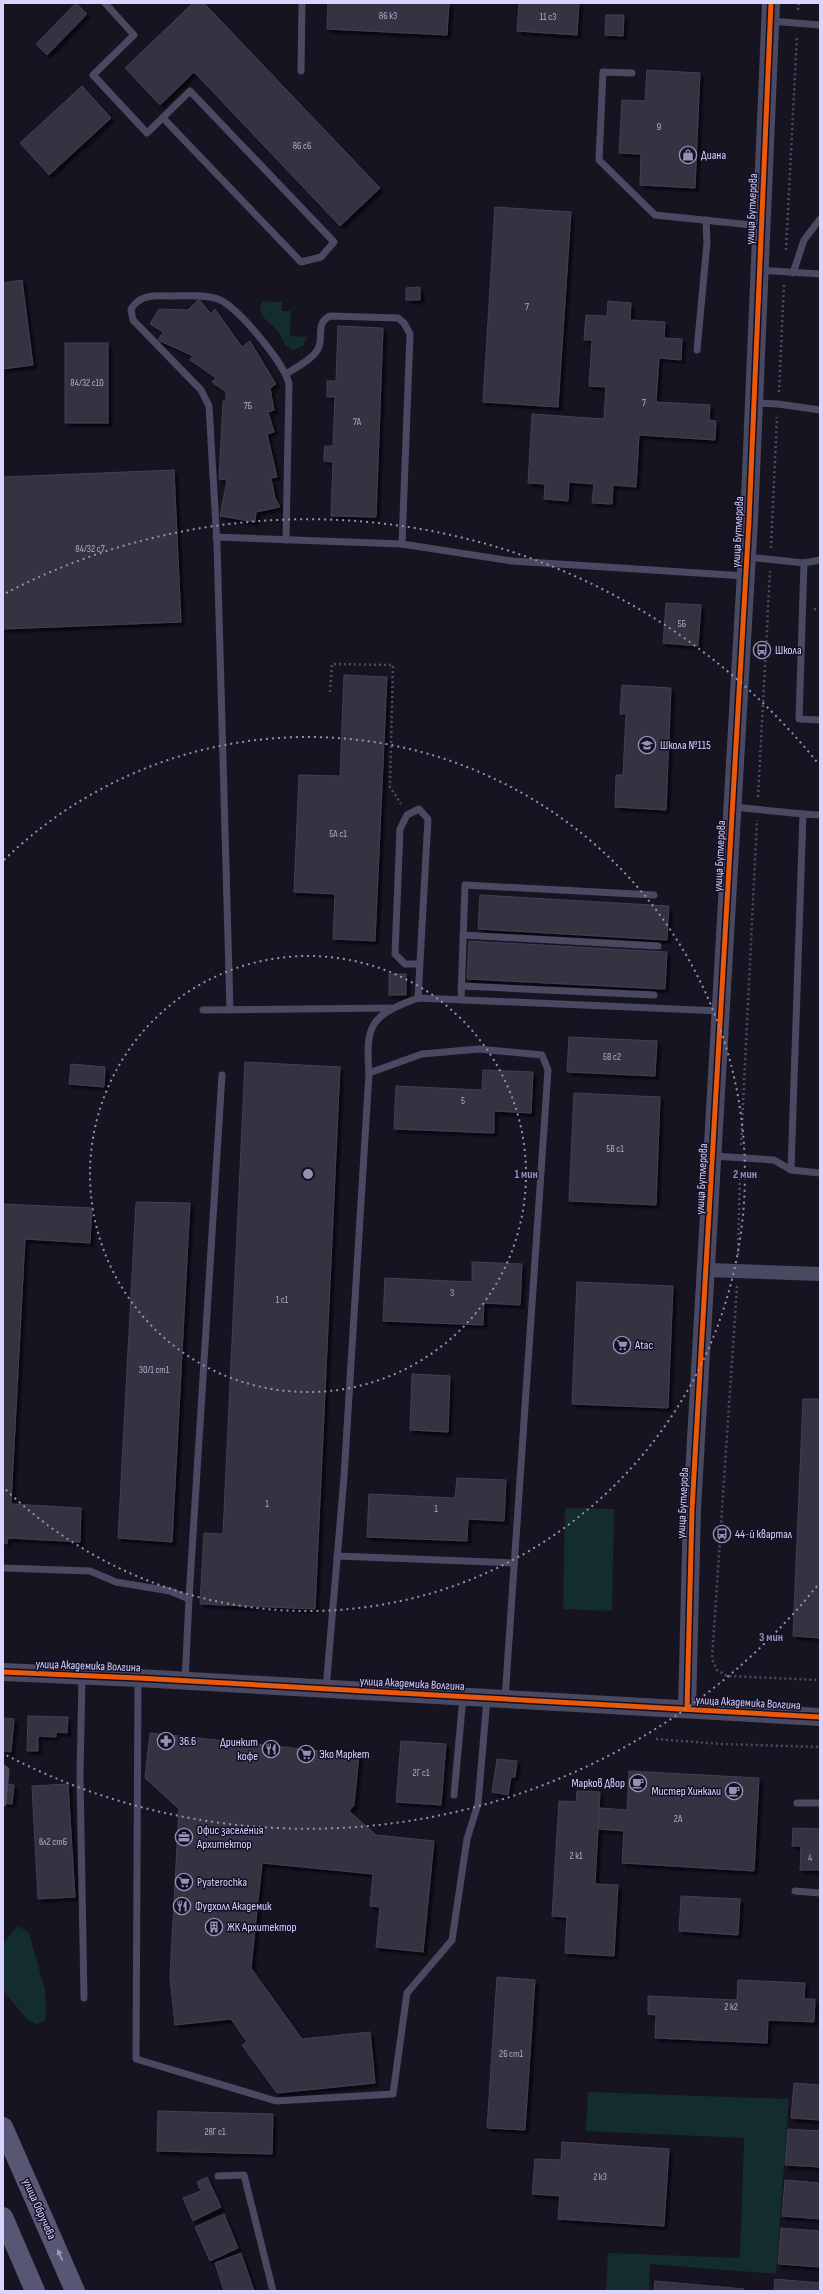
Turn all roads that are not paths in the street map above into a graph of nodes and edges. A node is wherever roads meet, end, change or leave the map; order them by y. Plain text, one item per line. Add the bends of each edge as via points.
1 (104, 3) edge
2 (302, 3) edge
3 (771, 3) edge
4 (771, 21) junction
5 (820, 25) edge
6 (301, 71) dead end
7 (632, 73) dead end
8 (162, 118) junction
9 (820, 219) edge
10 (706, 220) junction
11 (762, 226) junction
12 (759, 270) junction
13 (793, 273) junction
14 (820, 274) edge
15 (697, 350) dead end
16 (286, 374) junction
17 (752, 403) junction
18 (820, 410) edge
19 (216, 537) junction
20 (286, 540) junction
21 (402, 544) junction
22 (746, 557) junction
23 (820, 560) edge
24 (804, 563) junction
25 (746, 576) junction
26 (820, 720) edge
27 (732, 807) junction
28 (803, 814) junction
29 (820, 815) edge
30 (654, 895) dead end
31 (464, 935) junction
32 (658, 946) dead end
33 (420, 964) junction
34 (462, 986) junction
35 (654, 995) dead end
36 (418, 998) junction
37 (461, 1000) junction
38 (390, 1008) junction
39 (203, 1010) dead end
40 (230, 1010) junction
41 (721, 1011) junction
42 (369, 1072) junction
43 (222, 1075) dead end
44 (713, 1156) junction
45 (791, 1170) junction
46 (820, 1173) edge
47 (708, 1270) junction
48 (820, 1274) edge
49 (337, 1556) junction
50 (514, 1563) junction
51 (3, 1568) edge
52 (188, 1599) junction
53 (3, 1672) edge
54 (82, 1676) junction
55 (138, 1678) junction
56 (184, 1681) junction
57 (326, 1689) junction
58 (463, 1696) junction
59 (487, 1698) junction
60 (505, 1699) junction
61 (687, 1709) junction
62 (820, 1716) edge
63 (3, 1768) edge
64 (454, 1795) dead end
65 (797, 1803) dead end
66 (820, 1803) edge
67 (3, 1804) edge
68 (795, 1891) dead end
69 (820, 1893) edge
70 (84, 1998) dead end
71 (3, 2127) edge
72 (218, 2176) dead end
73 (3, 2217) edge
74 (35, 2291) edge
75 (75, 2291) edge
76 (274, 2291) edge

1 - 8 lane via 134,35 93,75 148,133
2 - 6 lane
3 - 4 street, улица Бутлерова
4 - 5 lane
4 - 11 street, улица Бутлерова
7 - 10 lane via 603,72 599,160 655,215
8 - 8 lane via 190,91 334,242 321,257 301,262
9 - 13 lane via 804,240
10 - 11 lane
10 - 15 lane via 707,242
11 - 12 street, улица Бутлерова
12 - 13 lane
12 - 17 street, улица Бутлерова
13 - 14 lane
16 - 19 lane via 244,318 218,299 155,295 141,300 131,309 131,316 136,324 201,390 208,401
16 - 20 lane via 289,384
16 - 21 lane via 316,353 320,344 321,325 324,319 330,316 398,318 407,326 410,334
17 - 18 lane
17 - 22 street, улица Бутлерова
19 - 20 lane
19 - 40 lane
20 - 21 lane
21 - 25 lane via 512,561
22 - 24 lane
22 - 25 street, улица Бутлерова
23 - 24 lane
24 - 26 lane via 799,719
25 - 27 street, улица Бутлерова
27 - 28 lane
27 - 41 street, улица Бутлерова
28 - 29 lane
28 - 45 lane
30 - 31 lane via 465,885
31 - 32 lane
31 - 34 lane
33 - 33 lane via 428,819 419,809 408,815 400,829 395,954 405,964
33 - 36 lane
34 - 35 lane
34 - 37 lane
36 - 37 lane
36 - 38 lane
37 - 41 lane
38 - 40 lane
38 - 42 lane via 371,1026
39 - 40 lane
41 - 44 street, улица Бутлерова
42 - 49 lane
42 - 50 lane via 422,1054 479,1050 542,1055 548,1070
43 - 52 lane
44 - 45 lane via 774,1160
44 - 47 street, улица Бутлерова
45 - 46 lane
47 - 48 street
47 - 61 street, улица Бутлерова via 692,1509
49 - 50 lane
49 - 57 lane
50 - 60 lane
51 - 52 lane via 90,1571 116,1582 170,1591
52 - 56 lane
53 - 54 street, улица Академика Волгина
54 - 55 street, улица Академика Волгина
54 - 70 lane via 80,1776
55 - 56 street, улица Академика Волгина
55 - 59 lane via 136,2059 276,2102 394,2094 407,1994 452,1940 467,1839 478,1804
56 - 57 street, улица Академика Волгина
57 - 58 street, улица Академика Волгина
58 - 59 street, улица Академика Волгина
58 - 64 lane
59 - 60 street, улица Академика Волгина
60 - 61 street, улица Академика Волгина
61 - 62 street, улица Академика Волгина
63 - 67 lane via 6,1770
65 - 66 lane
68 - 69 lane
75 -> 71 main road, улица Обручева
72 - 76 lane via 244,2175
73 - 74 main road

